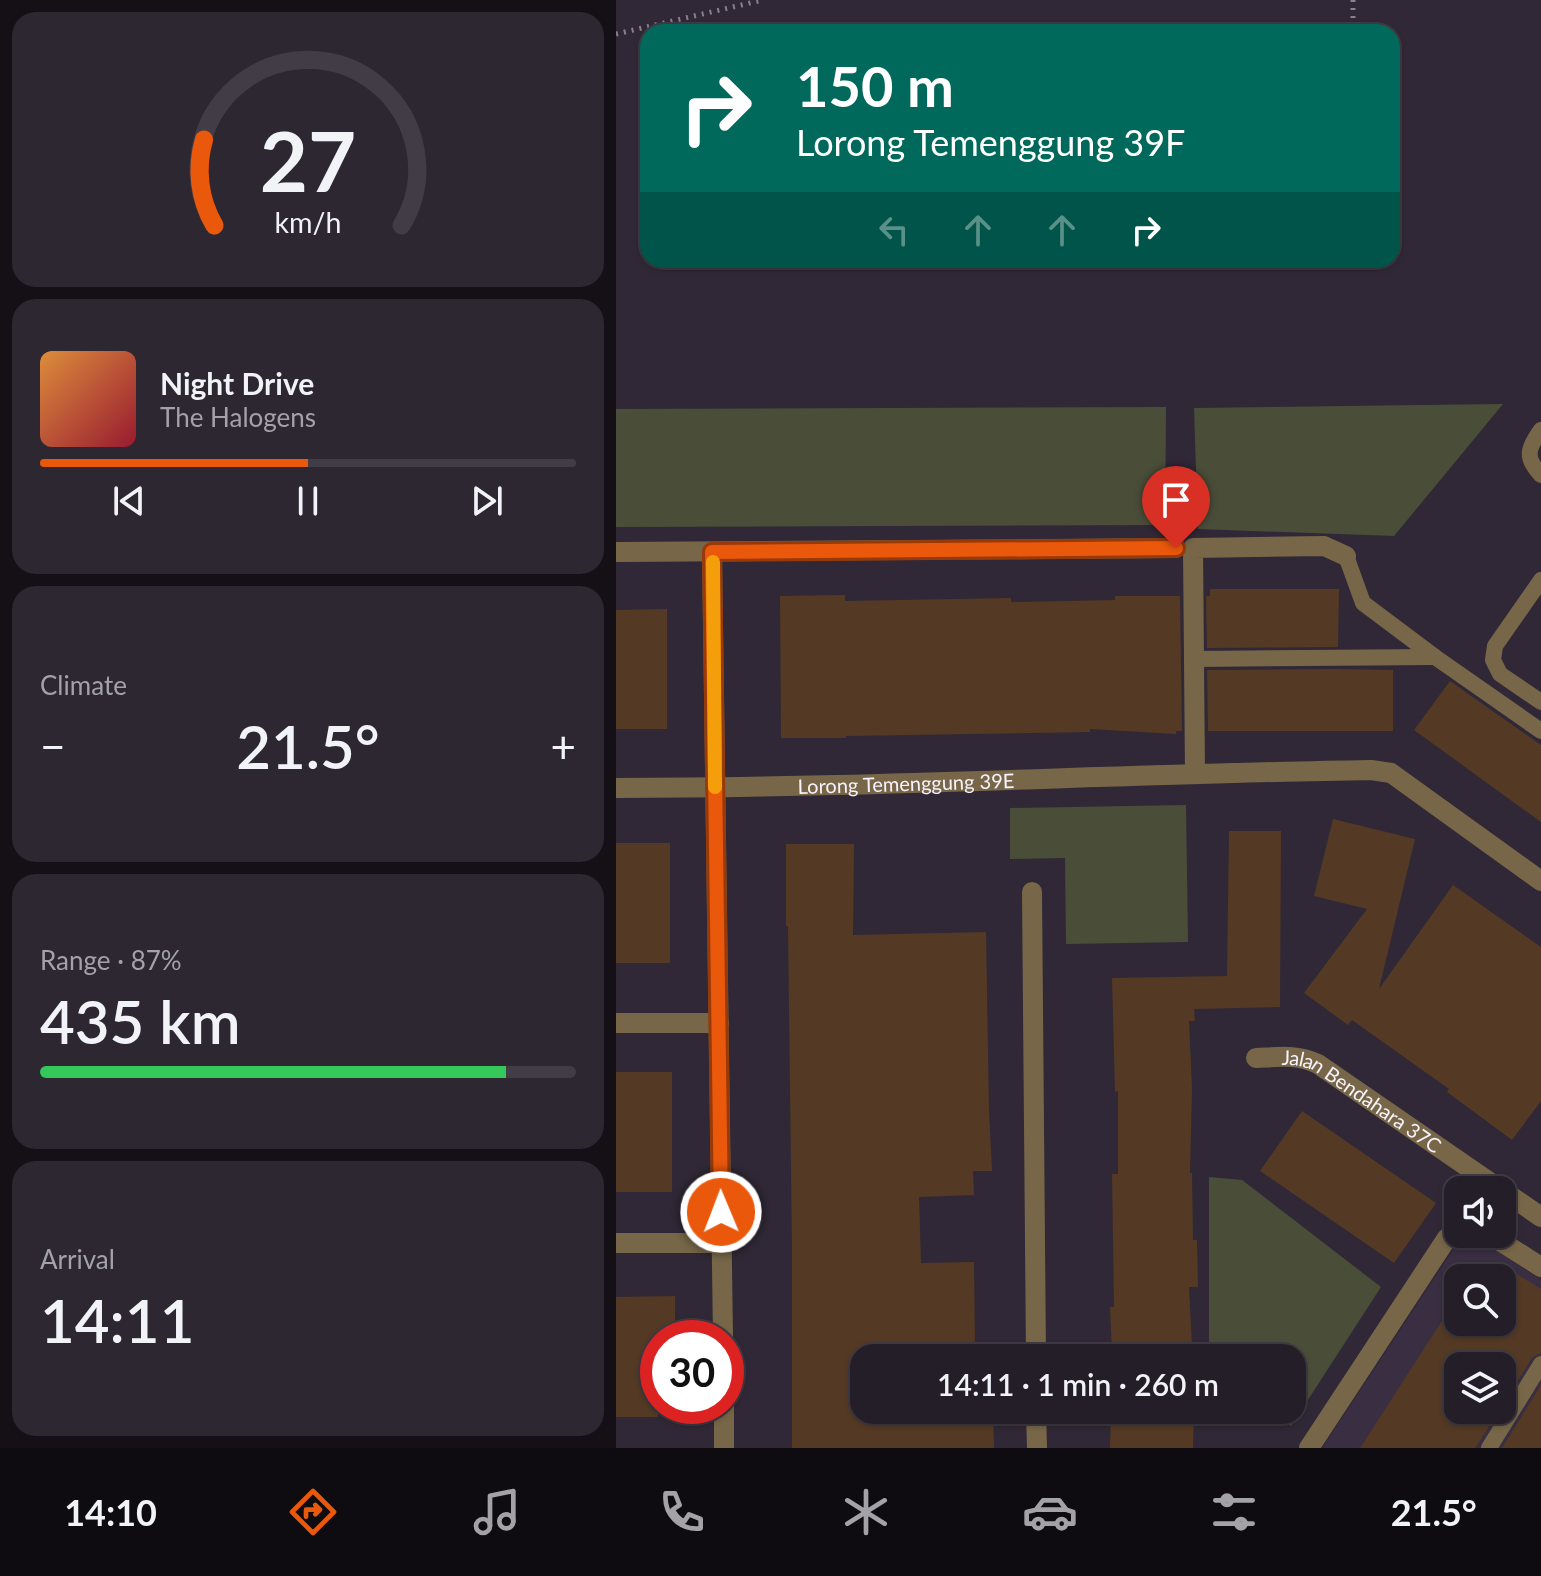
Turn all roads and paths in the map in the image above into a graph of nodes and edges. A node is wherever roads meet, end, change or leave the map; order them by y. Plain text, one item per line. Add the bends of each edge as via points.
1 (763, 0) edge
2 (1353, 0) edge
3 (659, 24) edge
4 (1353, 24) edge
5 (640, 28) edge
6 (616, 34) edge
7 (1541, 430) edge
8 (1541, 475) edge
9 (1185, 548) junction
10 (616, 552) edge
11 (712, 552) junction
12 (1346, 556) joint
13 (1541, 580) edge
14 (1435, 657) junction
15 (1194, 659) junction
16 (1541, 702) edge
17 (1541, 731) edge
18 (1195, 773) junction
19 (616, 788) edge
20 (715, 788) junction
21 (1541, 881) edge
22 (1032, 892) dead end
23 (616, 1023) edge
24 (719, 1023) junction
25 (1256, 1058) dead end
26 (1482, 1176) edge
27 (1516, 1200) edge
28 (1541, 1217) edge
29 (616, 1243) edge
30 (722, 1243) junction
31 (1444, 1243) edge
32 (1511, 1248) edge
33 (1541, 1267) edge
34 (723, 1320) edge
35 (1036, 1344) edge
36 (1541, 1364) edge
37 (724, 1424) edge
38 (1036, 1424) edge
39 (724, 1448) edge
40 (1037, 1448) edge
41 (1309, 1448) edge
42 (1489, 1448) edge

1 - 3 path
2 - 4 path
5 - 6 path
7 - 8 lane via 1529,447 1530,461
9 - 11 street
9 - 12 street via 1324,546
9 - 15 street
10 - 11 street
11 - 20 street
12 - 14 lane via 1363,603
13 - 16 lane via 1495,646 1493,660 1500,674
14 - 15 lane
14 - 17 lane
15 - 18 street
18 - 20 street, Lorong Temenggung 39E
18 - 21 street, Lorong Temenggung 39E via 1391,773
19 - 20 street, Lorong Temenggung 39E
20 - 24 street
22 - 35 street
23 - 24 street
24 - 30 street
25 - 26 street, Jalan Bendahara 37C via 1293,1056 1318,1064
27 - 28 street, Jalan Bendahara 37C
29 - 30 street
30 - 34 street
31 - 41 street
32 - 33 street
36 - 42 lane
37 - 39 street
38 - 40 street

